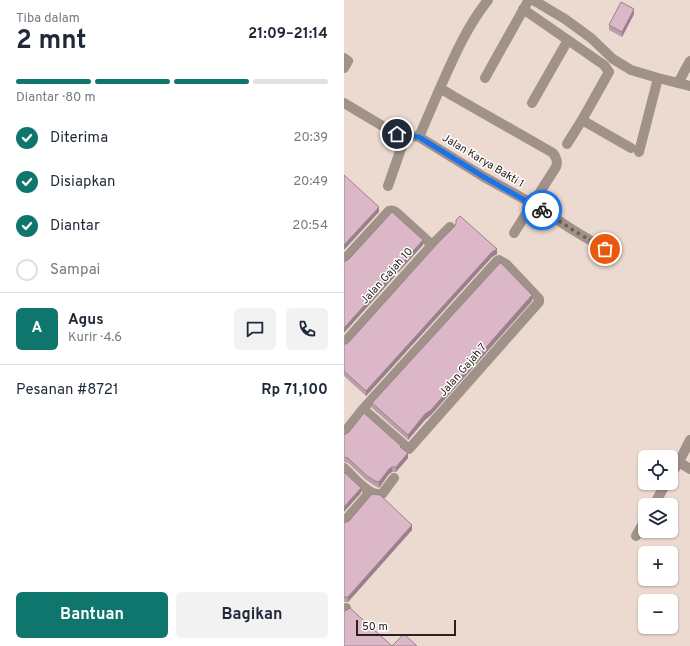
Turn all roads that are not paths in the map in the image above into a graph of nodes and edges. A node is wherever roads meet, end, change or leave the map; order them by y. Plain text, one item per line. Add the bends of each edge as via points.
1 (488, 0) edge
2 (533, 0) edge
3 (526, 4) edge
4 (568, 40) junction
5 (344, 58) edge
6 (690, 61) edge
7 (344, 68) edge
8 (485, 78) dead end
9 (658, 78) junction
10 (678, 83) junction
11 (690, 86) edge
12 (440, 88) junction
13 (344, 103) edge
14 (532, 103) dead end
15 (582, 120) junction
16 (407, 136) junction
17 (419, 137) junction
18 (567, 144) dead end
19 (388, 186) dead end
20 (533, 204) junction
21 (450, 227) dead end
22 (514, 233) dead end
23 (432, 245) junction
24 (605, 249) dead end
25 (344, 260) edge
26 (344, 343) edge
27 (363, 409) junction
28 (344, 432) edge
29 (690, 440) edge
30 (678, 462) joint
31 (344, 468) edge
32 (690, 469) edge
33 (394, 478) dead end
34 (370, 492) junction
35 (344, 522) edge
36 (638, 532) edge
37 (636, 536) dead end

1 - 12 street via 458,49
2 - 9 street via 565,19 622,65
3 - 4 street
3 - 8 street
4 - 14 street
4 - 15 street via 604,65 609,72
5 - 7 street via 348,61
6 - 10 street
9 - 10 street
9 - 15 street via 635,150
10 - 11 street
12 - 17 street
12 - 20 street via 554,155 556,167
13 - 16 street, Jalan Karya Bakti 1 via 397,134
15 - 18 street
16 - 17 street, Jalan Karya Bakti 1
16 - 19 street
17 - 20 street, Jalan Karya Bakti 1
20 - 22 street
20 - 24 street, Jalan Karya Bakti 1
21 - 23 street, Jalan Gajah 10
23 - 25 street via 398,214 389,211
23 - 26 street, Jalan Gajah 10
27 - 27 street, Jalan Gajah 7 via 497,261 506,264 539,299 535,307 409,449
27 - 28 street
29 - 30 street
30 - 32 street
31 - 34 street
33 - 34 street via 382,494
34 - 35 street
36 - 37 street

